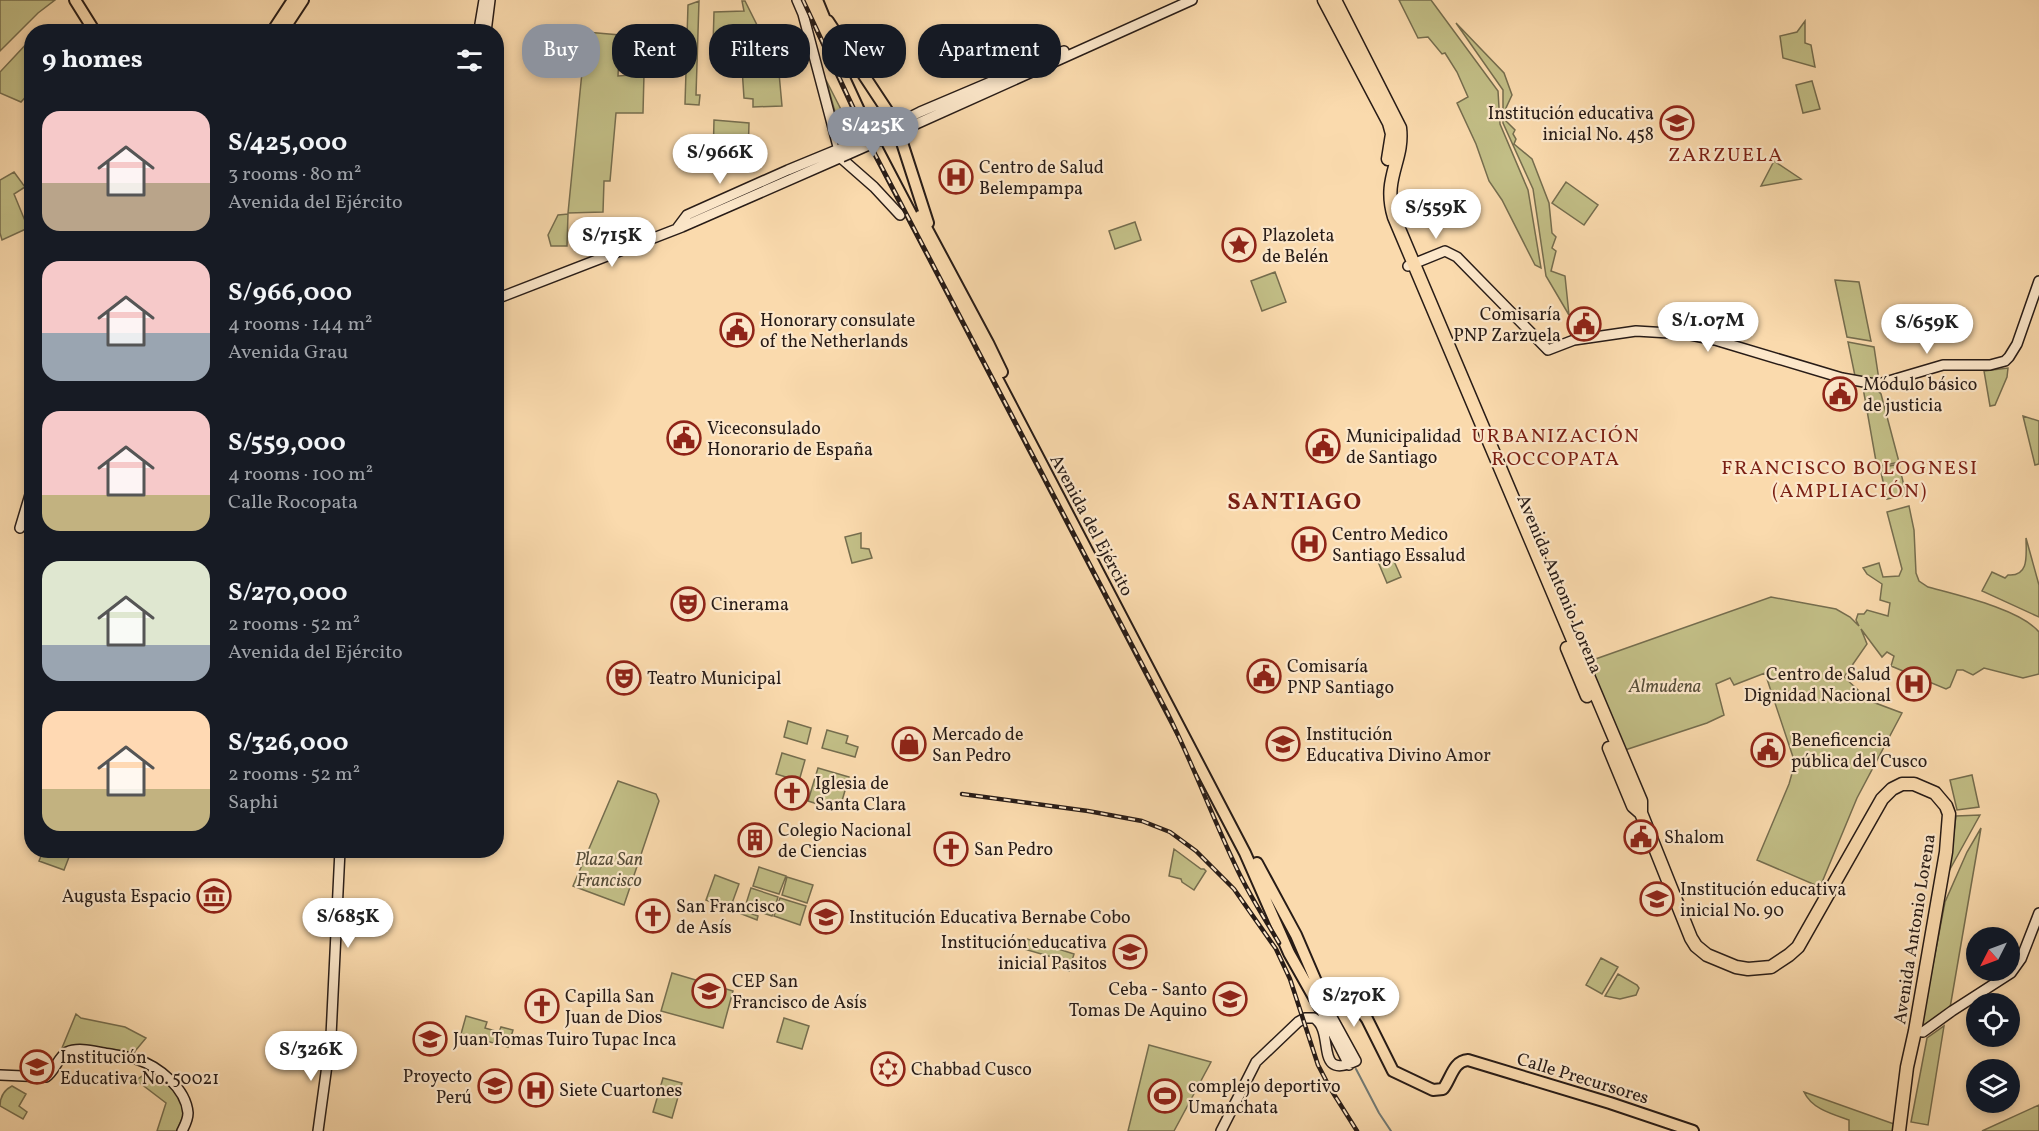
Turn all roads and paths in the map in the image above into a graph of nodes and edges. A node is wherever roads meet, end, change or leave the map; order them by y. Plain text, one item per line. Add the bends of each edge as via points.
1 (75, 0) edge
2 (83, 0) edge
3 (293, 0) edge
4 (303, 0) edge
5 (484, 0) edge
6 (490, 0) edge
7 (797, 0) edge
8 (808, 0) edge
9 (1178, 0) edge
10 (1192, 0) edge
11 (1324, 0) edge
12 (1335, 0) edge
13 (818, 4) edge
14 (86, 17) junction
15 (90, 24) edge
16 (277, 24) edge
17 (287, 24) edge
18 (480, 24) edge
19 (487, 24) edge
20 (895, 129) junction
21 (840, 154) junction
22 (900, 215) dead end
23 (933, 240) junction
24 (1411, 265) junction
25 (2039, 281) edge
26 (504, 296) edge
27 (24, 515) edge
28 (20, 528) dead end
29 (340, 858) edge
30 (2039, 913) edge
31 (1321, 1003) junction
32 (1916, 1031) junction
33 (0, 1075) edge
34 (182, 1131) edge
35 (318, 1131) edge
36 (1221, 1131) edge
37 (1693, 1131) edge
38 (1899, 1131) edge

1 - 14 main road
2 - 14 main road
3 - 16 main road
4 - 17 main road
5 - 18 street
6 - 19 street
7 - 21 street
8 - 31 main road, Avenida del Ejército via 875,145 1245,853 1283,941
9 - 20 street
10 - 20 street
11 - 24 highway, Avenida Antonio Lorena via 1389,123 1391,145 1381,198
12 - 24 highway, Avenida Antonio Lorena via 1400,128 1390,199
13 - 20 main road
13 - 23 main road, Avenida del Ejército via 880,146
14 - 15 main road
20 - 21 street, bridge
20 - 23 main road
21 - 22 street
21 - 26 street via 788,170 687,215 677,229
23 - 31 main road, Avenida del Ejército via 1123,612 1296,934
24 - 25 street via 1444,251 1458,257 1548,350 1574,340 1636,332 1686,334 1875,384 1943,365 1990,365 2005,361 2017,344
24 - 32 highway, Avenida Antonio Lorena via 1641,801 1641,813 1696,946 1736,967 1772,967 1798,947 1882,799 1892,789 1914,784 1935,793 1946,806 1946,852
27 - 28 street
29 - 35 street via 331,1036
30 - 32 street via 2021,959 2011,973 1923,1032
31 - 36 street, Avenida del Ejército via 1352,1063 1339,1068 1333,1065 1320,1023 1314,1018 1303,1018 1256,1062
31 - 37 main road, Calle Precursores via 1339,998 1356,1004 1393,1071 1434,1089 1445,1086 1458,1063 1468,1060
32 - 38 highway, Avenida Antonio Lorena
33 - 34 street via 46,1077 62,1056 76,1050 136,1059 155,1067 179,1092 188,1113

